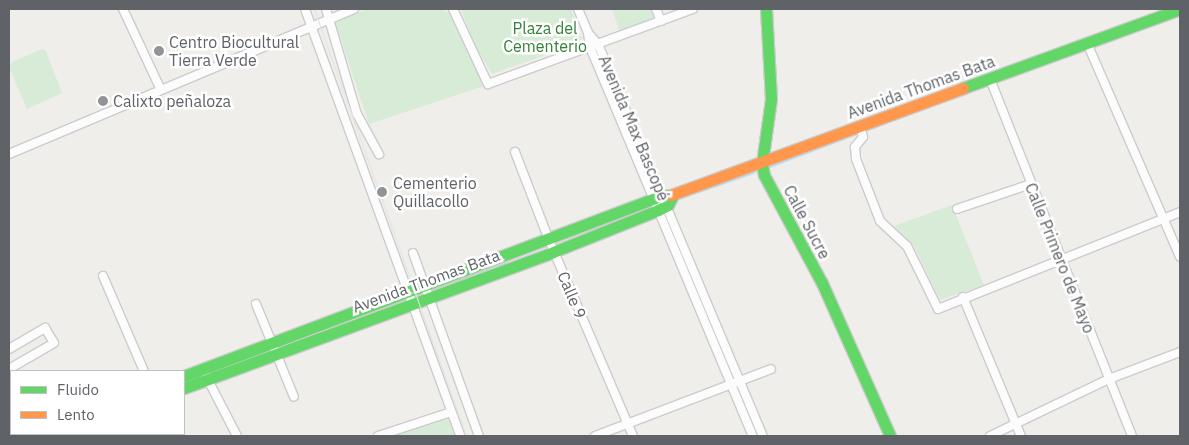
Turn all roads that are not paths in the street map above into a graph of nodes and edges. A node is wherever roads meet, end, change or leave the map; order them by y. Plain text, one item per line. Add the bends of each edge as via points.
1 (123, 9) edge
2 (305, 9) edge
3 (326, 9) edge
4 (354, 9) edge
5 (453, 9) edge
6 (578, 9) edge
7 (656, 9) edge
8 (693, 9) edge
9 (766, 9) edge
10 (1180, 9) edge
11 (327, 20) junction
12 (661, 21) junction
13 (310, 25) junction
14 (588, 33) junction
15 (1087, 43) junction
16 (598, 44) junction
17 (590, 47) junction
18 (990, 78) junction
19 (160, 88) junction
20 (860, 128) junction
21 (515, 152) dead end
22 (9, 154) edge
23 (379, 154) dead end
24 (762, 164) junction
25 (1031, 184) junction
26 (663, 201) junction
27 (957, 209) dead end
28 (1180, 212) edge
29 (1164, 219) junction
30 (548, 240) junction
31 (553, 252) junction
32 (413, 253) dead end
33 (1180, 257) edge
34 (1061, 261) junction
35 (103, 276) dead end
36 (423, 286) junction
37 (406, 292) junction
38 (963, 297) junction
39 (428, 298) junction
40 (256, 304) dead end
41 (411, 304) junction
42 (275, 347) junction
43 (9, 349) edge
44 (1180, 352) edge
45 (9, 369) edge
46 (771, 369) dead end
47 (144, 370) edge
48 (205, 374) junction
49 (185, 376) edge
50 (1108, 379) junction
51 (739, 381) junction
52 (730, 384) junction
53 (185, 387) edge
54 (294, 397) dead end
55 (451, 412) junction
56 (628, 424) junction
57 (1016, 424) junction
58 (237, 436) edge
59 (378, 436) edge
60 (460, 436) edge
61 (479, 436) edge
62 (595, 436) edge
63 (633, 436) edge
64 (752, 436) edge
65 (763, 436) edge
66 (890, 436) edge
67 (990, 436) edge
68 (1021, 436) edge
69 (1132, 436) edge

1 - 19 street
2 - 13 street
3 - 11 street
4 - 11 street
5 - 17 street via 488,84
6 - 14 street
7 - 12 street
8 - 12 street
9 - 24 main road, Calle Sucre via 771,99
10 - 15 main road, Avenida Thomas Bata
11 - 13 street
11 - 23 street via 357,114
12 - 16 street
13 - 19 street
13 - 37 street
14 - 16 street, Avenida Max Bascopé
14 - 17 street, Avenida Max Bascopé
15 - 18 main road, Avenida Thomas Bata
15 - 29 street
16 - 17 street
16 - 26 street, Avenida Max Bascopé
17 - 26 street, Avenida Max Bascopé
18 - 20 main road, Avenida Thomas Bata
18 - 25 street, Calle Primero de Mayo
19 - 22 street
20 - 24 main road, Avenida Thomas Bata
20 - 38 street via 863,137 855,147 856,159 880,221 907,246 938,309
21 - 30 street, Calle 9
24 - 26 main road, Avenida Thomas Bata
24 - 66 main road, Calle Sucre via 764,175 822,283
25 - 27 street
25 - 34 street, Calle Primero de Mayo
26 - 30 main road, Avenida Thomas Bata
26 - 31 main road, Avenida Thomas Bata
26 - 51 street, Avenida Max Bascopé
26 - 52 street, Avenida Max Bascopé
28 - 29 street
29 - 33 street
29 - 34 street
30 - 31 street, Calle 9
30 - 36 main road, Avenida Thomas Bata
31 - 39 main road, Avenida Thomas Bata
31 - 56 street, Calle 9
32 - 36 street
34 - 38 street
34 - 50 street, Calle Primero de Mayo
35 - 47 street
36 - 37 main road, Avenida Thomas Bata
36 - 39 street
37 - 41 street
37 - 42 main road, Avenida Thomas Bata
38 - 57 street
39 - 41 main road, Avenida Thomas Bata
39 - 61 street
40 - 42 street
41 - 42 main road, Avenida Thomas Bata
41 - 55 street
42 - 48 main road, Avenida Thomas Bata
42 - 54 street
43 - 45 street via 45,328 54,343
44 - 50 street
46 - 51 street
48 - 49 main road, Avenida Thomas Bata
48 - 53 main road, Avenida Thomas Bata
48 - 58 street
50 - 57 street
50 - 69 street, Calle Primero de Mayo
51 - 52 street
51 - 65 street, Avenida Max Bascopé
52 - 56 street
52 - 64 street, Avenida Max Bascopé
55 - 59 street
55 - 60 street
56 - 62 street
56 - 63 street, Calle 9
57 - 67 street
57 - 68 street

